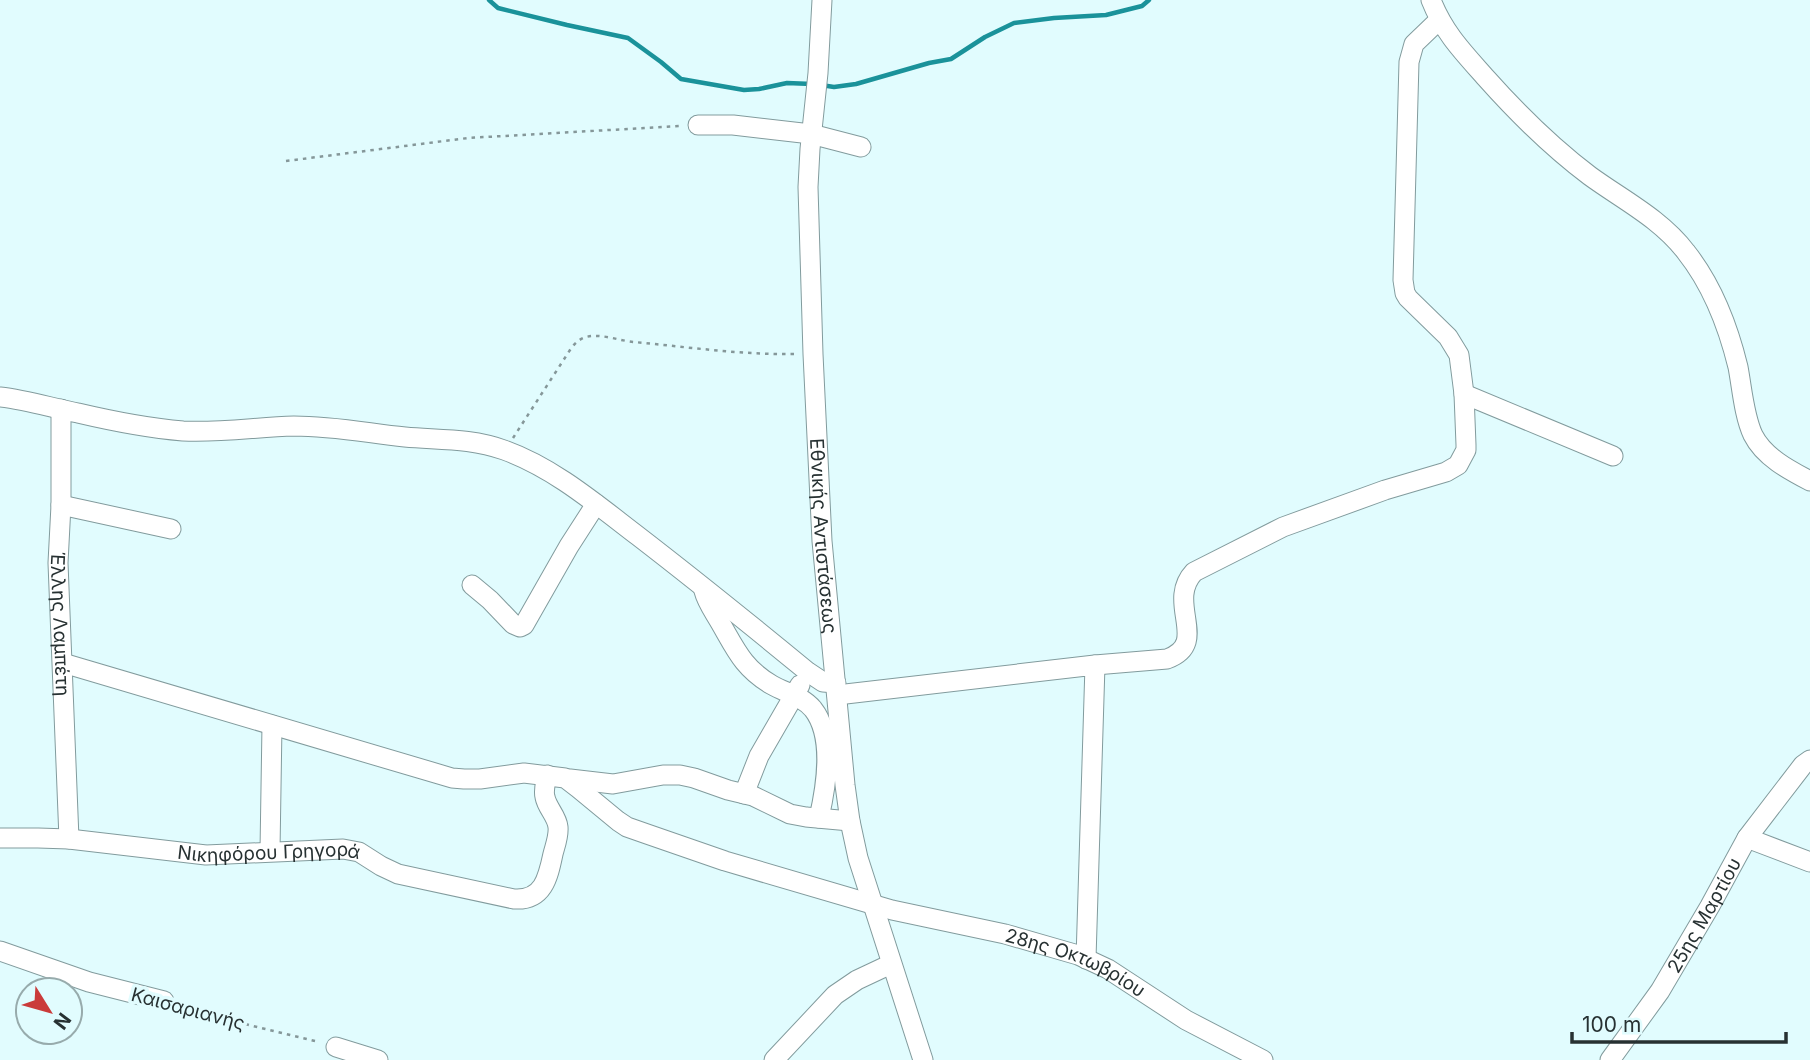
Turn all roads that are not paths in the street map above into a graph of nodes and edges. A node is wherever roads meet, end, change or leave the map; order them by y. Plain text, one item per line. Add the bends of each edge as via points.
1 (822, 0) edge
2 (1431, 0) edge
3 (1440, 20) junction
4 (698, 125) road end
5 (811, 134) junction
6 (861, 148) dead end
7 (1464, 394) junction
8 (0, 397) edge
9 (61, 409) junction
10 (1613, 456) dead end
11 (1810, 481) edge
12 (596, 504) junction
13 (61, 505) junction
14 (171, 529) dead end
15 (472, 585) dead end
16 (703, 587) junction
17 (62, 663) junction
18 (1095, 665) junction
19 (808, 672) junction
20 (836, 689) junction
21 (794, 696) junction
22 (272, 725) junction
23 (1810, 760) edge
24 (556, 777) junction
25 (744, 794) junction
26 (819, 818) junction
27 (850, 821) junction
28 (0, 838) edge
29 (1747, 838) junction
30 (69, 839) junction
31 (270, 851) junction
32 (1810, 862) edge
33 (872, 904) junction
34 (0, 951) edge
35 (1086, 958) junction
36 (891, 964) junction
37 (164, 1001) road end
38 (336, 1047) road end
39 (378, 1060) edge
40 (774, 1060) edge
41 (923, 1060) edge
42 (1264, 1060) edge
43 (1610, 1060) edge

1 - 5 street, Εθνικής Αντιστάσεως
2 - 3 street
3 - 7 street via 1410,51 1404,280 1408,298 1454,345
3 - 11 street via 1456,44 1539,135 1649,216 1686,252 1718,303 1753,434 1770,456
4 - 5 street
5 - 6 street
5 - 20 street, Εθνικής Αντιστάσεως via 813,354 822,541
7 - 10 street
7 - 18 street via 1466,450 1454,468 1283,527 1201,569 1184,589 1187,640 1177,655
8 - 9 street
9 - 12 street via 197,432 292,426 471,441 506,450
9 - 13 street, Έλλης Λαμπέτη
12 - 15 street via 524,625 513,624
12 - 16 street
13 - 14 street
13 - 17 street, Έλλης Λαμπέτη
16 - 19 street
16 - 21 street via 741,659 765,681
17 - 22 street
17 - 30 street, Έλλης Λαμπέτη
18 - 20 street
18 - 35 street
19 - 20 street
19 - 21 street
20 - 27 street, Εθνικής Αντιστάσεως
21 - 25 street
21 - 26 street via 812,709 824,734 826,779
22 - 24 street via 457,779 524,773
22 - 31 street
23 - 29 street, 25ης Μαρτίου
24 - 25 street via 613,784 680,775
24 - 31 street, Νικηφόρου Γρηγορά via 544,796 558,832 547,876 529,898 514,899 398,874 356,850
24 - 33 street, 28ης Οκτωβρίου via 627,827
25 - 26 street via 790,814
26 - 27 street
27 - 33 street, Εθνικής Αντιστάσεως
28 - 30 street, Νικηφόρου Γρηγορά
29 - 32 street
29 - 43 street, 25ης Μαρτίου via 1665,982
30 - 31 street, Νικηφόρου Γρηγορά via 206,855
33 - 35 street, 28ης Οκτωβρίου
33 - 36 street, Εθνικής Αντιστάσεως
34 - 37 street, Καισαριανής via 89,982
35 - 42 street, 28ης Οκτωβρίου via 1186,1020
36 - 40 street via 835,995
36 - 41 street, Εθνικής Αντιστάσεως
38 - 39 street

